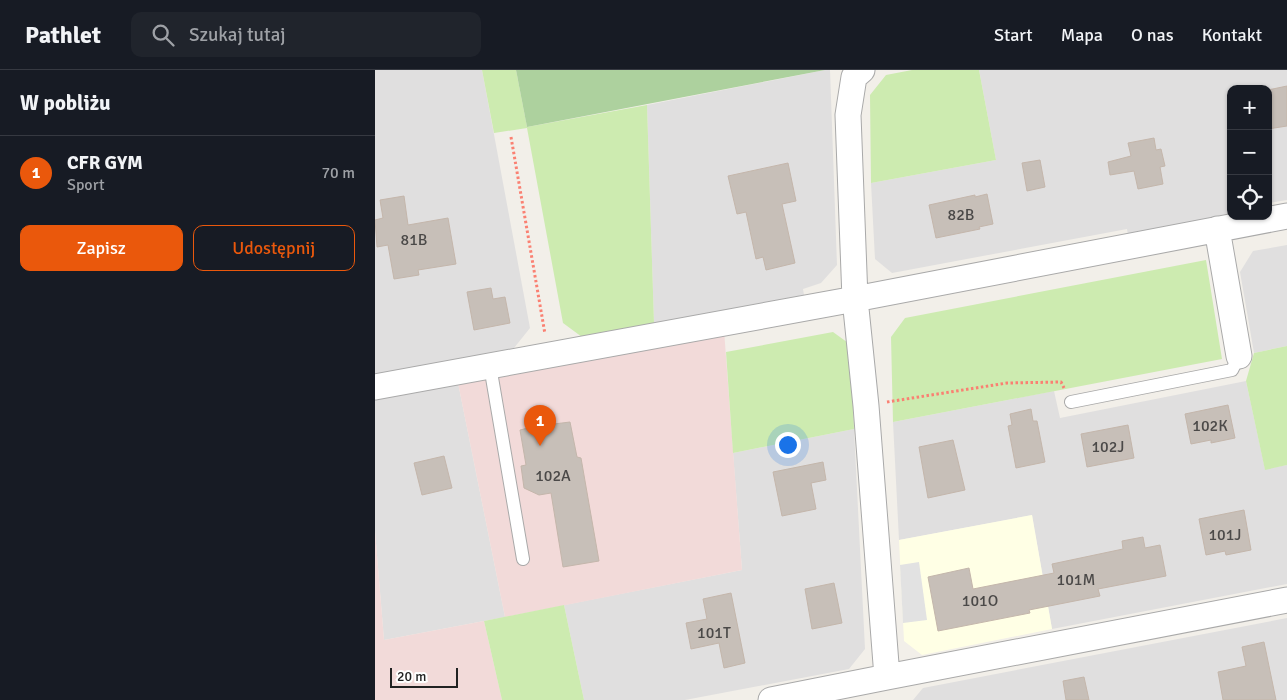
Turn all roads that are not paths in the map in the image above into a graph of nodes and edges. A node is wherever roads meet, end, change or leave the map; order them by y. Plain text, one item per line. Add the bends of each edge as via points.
1 (862, 70) edge
2 (1287, 216) edge
3 (1217, 229) junction
4 (855, 299) junction
5 (1239, 356) joint
6 (490, 366) junction
7 (375, 388) edge
8 (1071, 402) road end
9 (523, 558) dead end
10 (1287, 600) edge
11 (887, 678) junction
12 (771, 700) edge

1 - 4 street via 854,77 849,115
2 - 3 street
3 - 4 street
3 - 5 street
4 - 6 street
4 - 11 street
5 - 8 lane via 1232,370
6 - 7 street
6 - 9 lane
10 - 11 street
11 - 12 street

